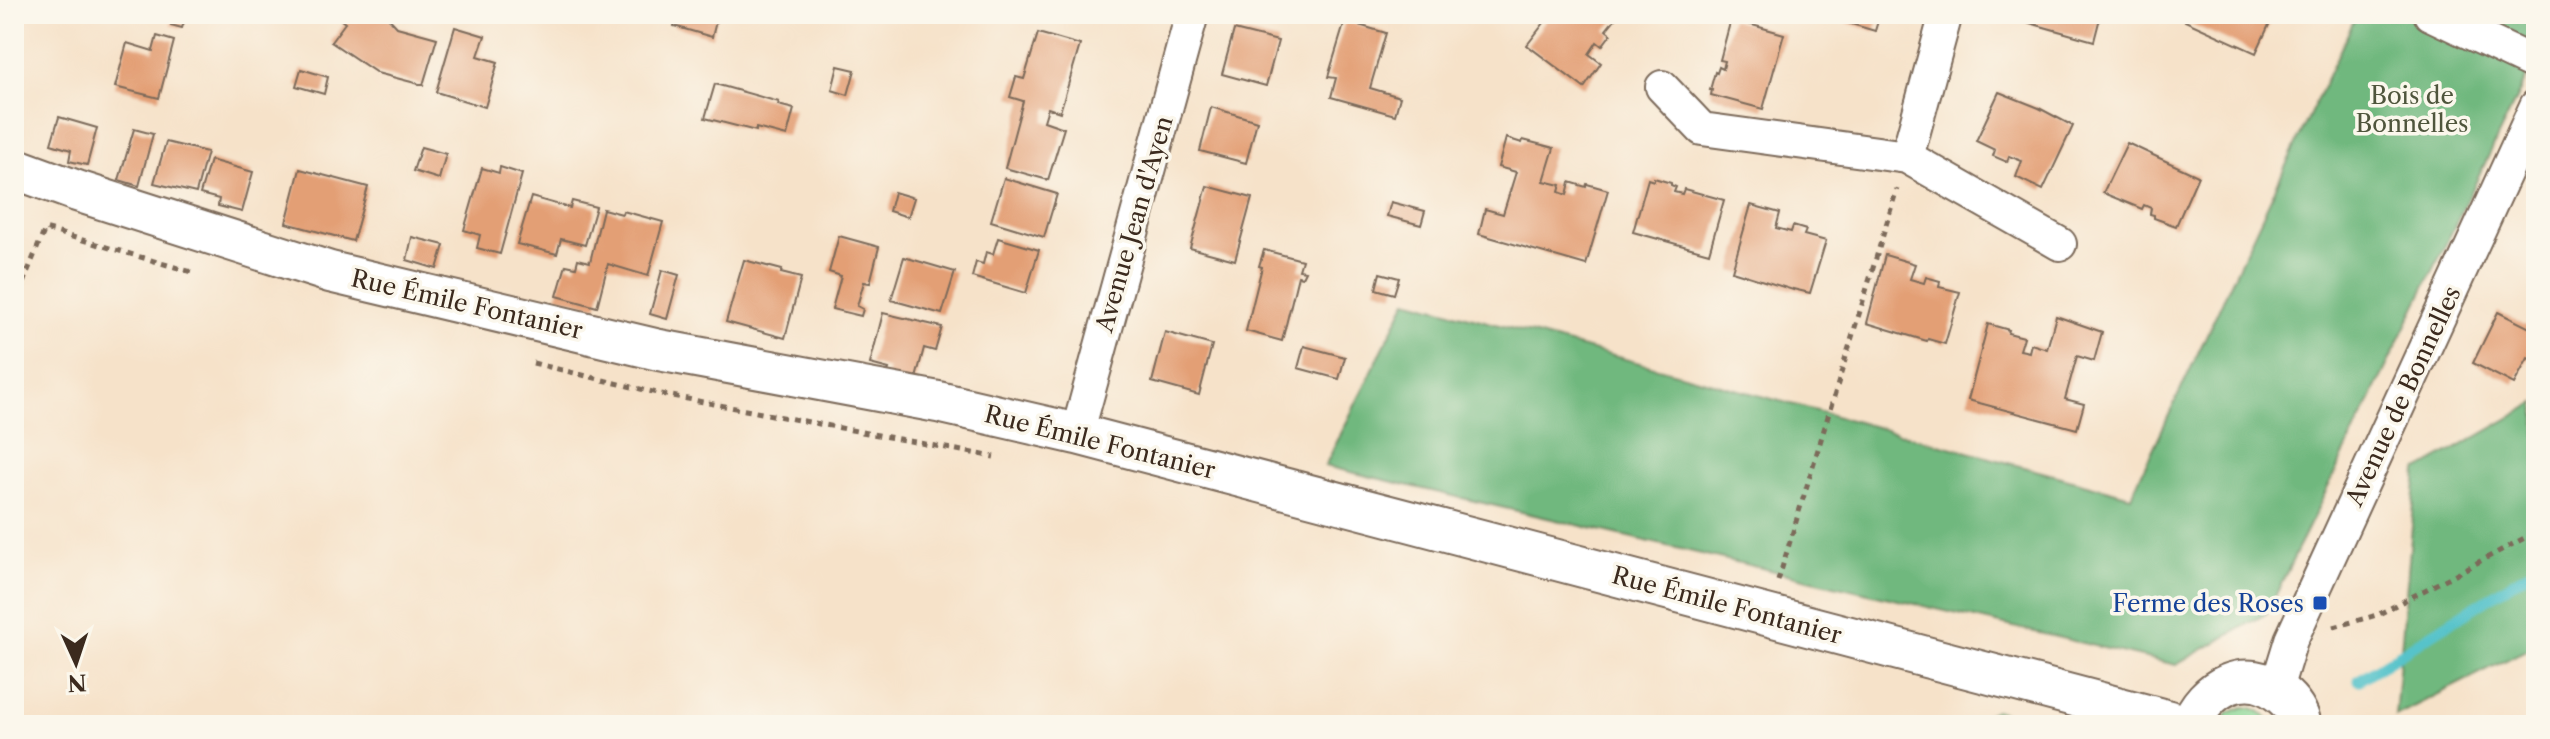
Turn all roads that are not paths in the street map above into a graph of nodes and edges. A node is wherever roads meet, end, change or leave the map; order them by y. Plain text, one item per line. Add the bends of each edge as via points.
1 (1192, 14) edge
2 (1946, 14) edge
3 (2430, 14) edge
4 (2536, 64) edge
5 (1662, 87) dead end
6 (2536, 106) edge
7 (1907, 157) junction
8 (14, 168) edge
9 (2060, 244) dead end
10 (1077, 434) junction
11 (2276, 689) junction
12 (2188, 725) edge
13 (2301, 725) edge

1 - 10 street, Avenue Jean d'Ayen
2 - 7 street
3 - 4 street
5 - 7 street via 1702,129
6 - 11 street, Avenue de Bonnelles via 2291,640
7 - 9 street
8 - 10 street, Rue Émile Fontanier via 330,272 659,350
10 - 12 street, Rue Émile Fontanier
11 - 12 street via 2259,682 2224,685 2208,695
11 - 13 street via 2291,702

